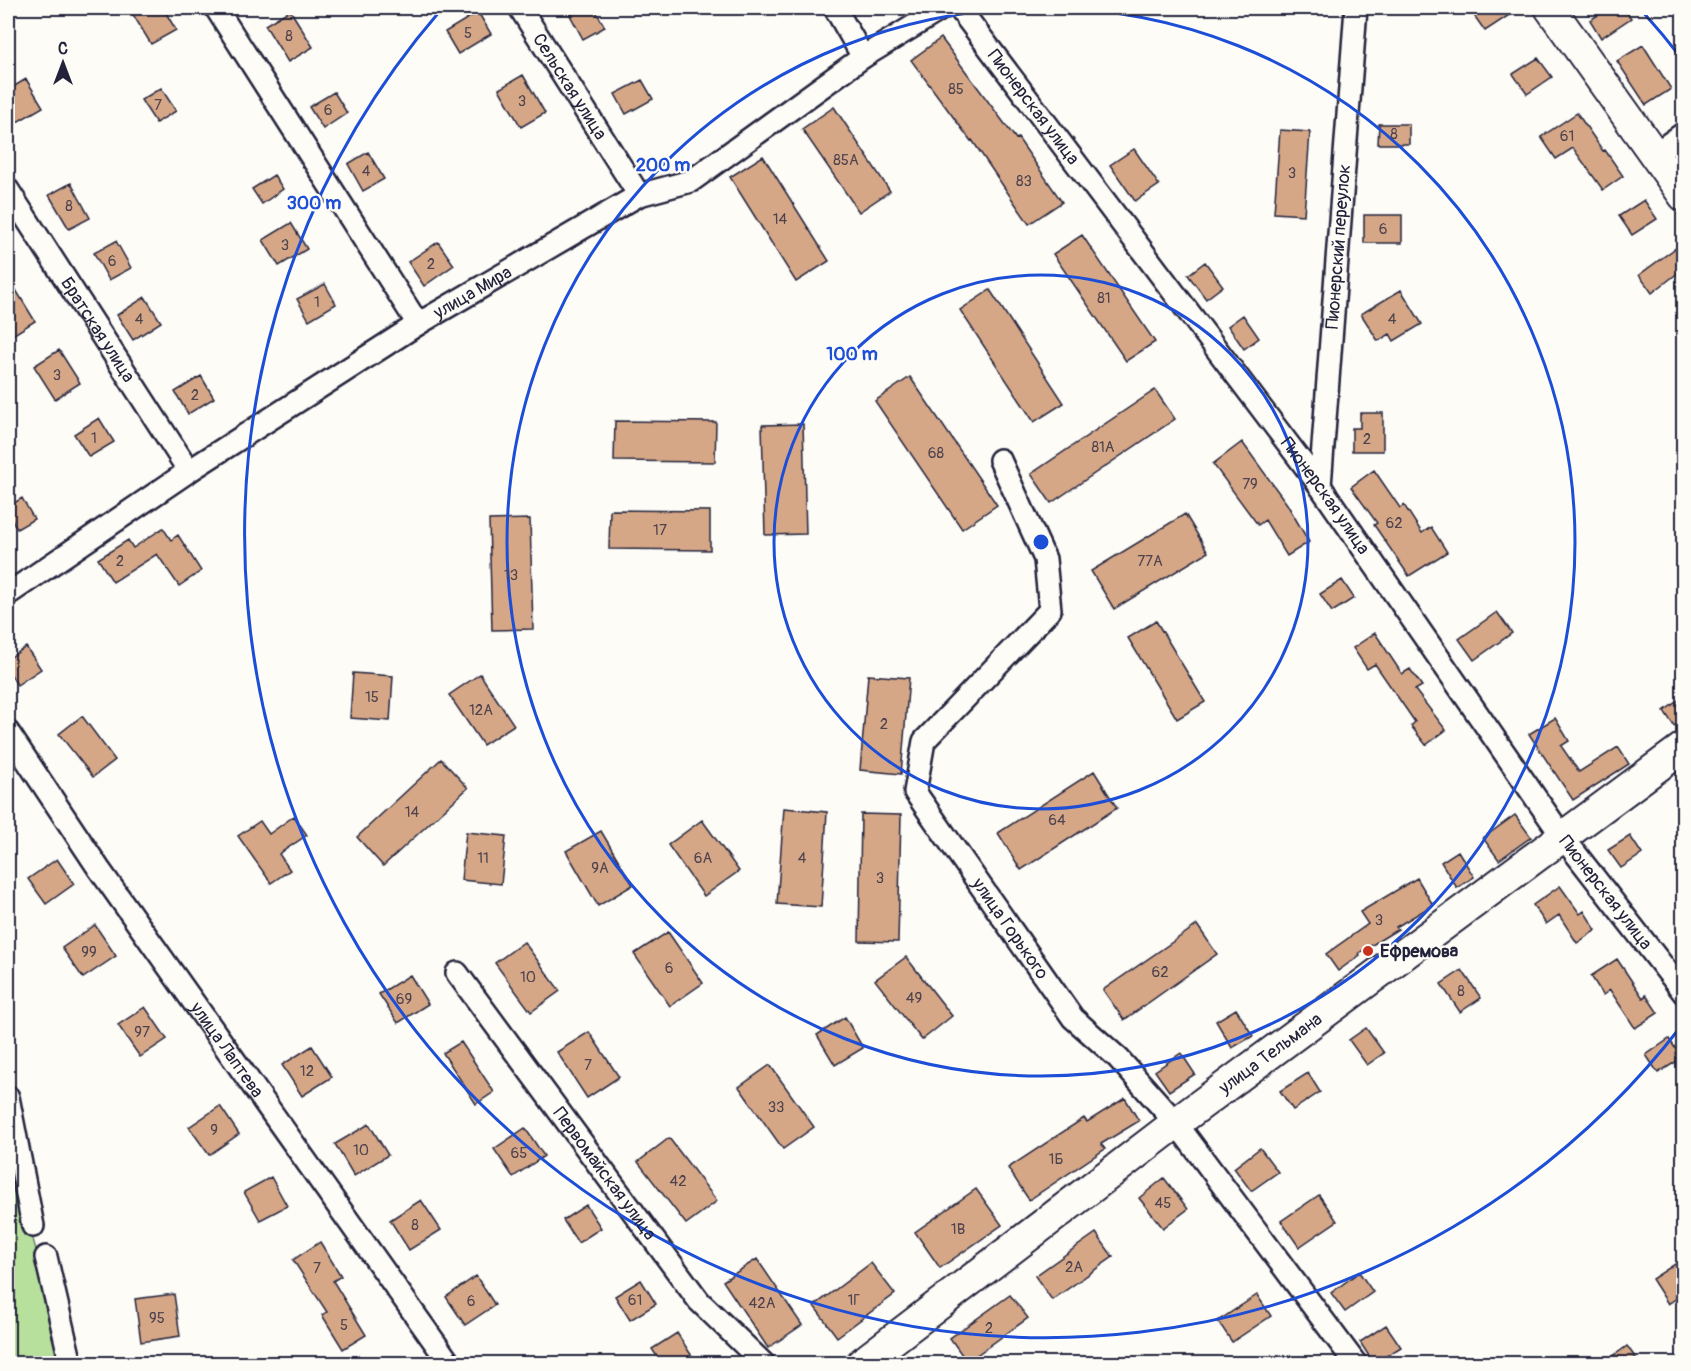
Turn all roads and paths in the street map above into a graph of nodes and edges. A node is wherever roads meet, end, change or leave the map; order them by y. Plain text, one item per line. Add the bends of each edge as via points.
1 (216, 8) edge
2 (519, 8) edge
3 (835, 8) edge
4 (943, 8) edge
5 (959, 8) edge
6 (1356, 8) edge
7 (1550, 8) edge
8 (863, 57) junction
9 (1683, 133) edge
10 (1653, 155) junction
11 (8, 190) edge
12 (639, 195) junction
13 (1683, 196) edge
14 (418, 324) junction
15 (1000, 460) dead end
16 (189, 471) junction
17 (1320, 486) junction
18 (8, 594) edge
19 (8, 732) edge
20 (1683, 747) edge
21 (1562, 836) junction
22 (457, 973) dead end
23 (1683, 993) edge
24 (8, 1097) edge
25 (1176, 1123) junction
26 (33, 1226) dead end
27 (46, 1257) dead end
28 (71, 1364) edge
29 (450, 1364) edge
30 (764, 1364) edge
31 (861, 1364) edge
32 (1356, 1364) edge

1 - 14 street
2 - 12 street, Сельская улица
3 - 8 street
4 - 8 street, улица Мира
5 - 17 street, Пионерская улица
6 - 17 street, Пионерский переулок
7 - 10 street
8 - 12 street, улица Мира via 691,181
9 - 10 street
10 - 13 street
11 - 16 street, Братская улица
12 - 14 street, улица Мира
14 - 16 street, улица Мира
15 - 25 street, улица Горького via 1045,558 1050,610 924,741 915,792 1072,1018 1118,1058
16 - 18 street, улица Мира
17 - 21 street, Пионерская улица
19 - 29 street, улица Лаптева via 99,869
20 - 21 street, улица Тельмана
21 - 23 street, Пионерская улица
21 - 25 street, улица Тельмана
22 - 30 street, Первомайская улица via 699,1301
24 - 26 street
25 - 31 street, улица Тельмана
25 - 32 street, улица Горького
27 - 28 street

